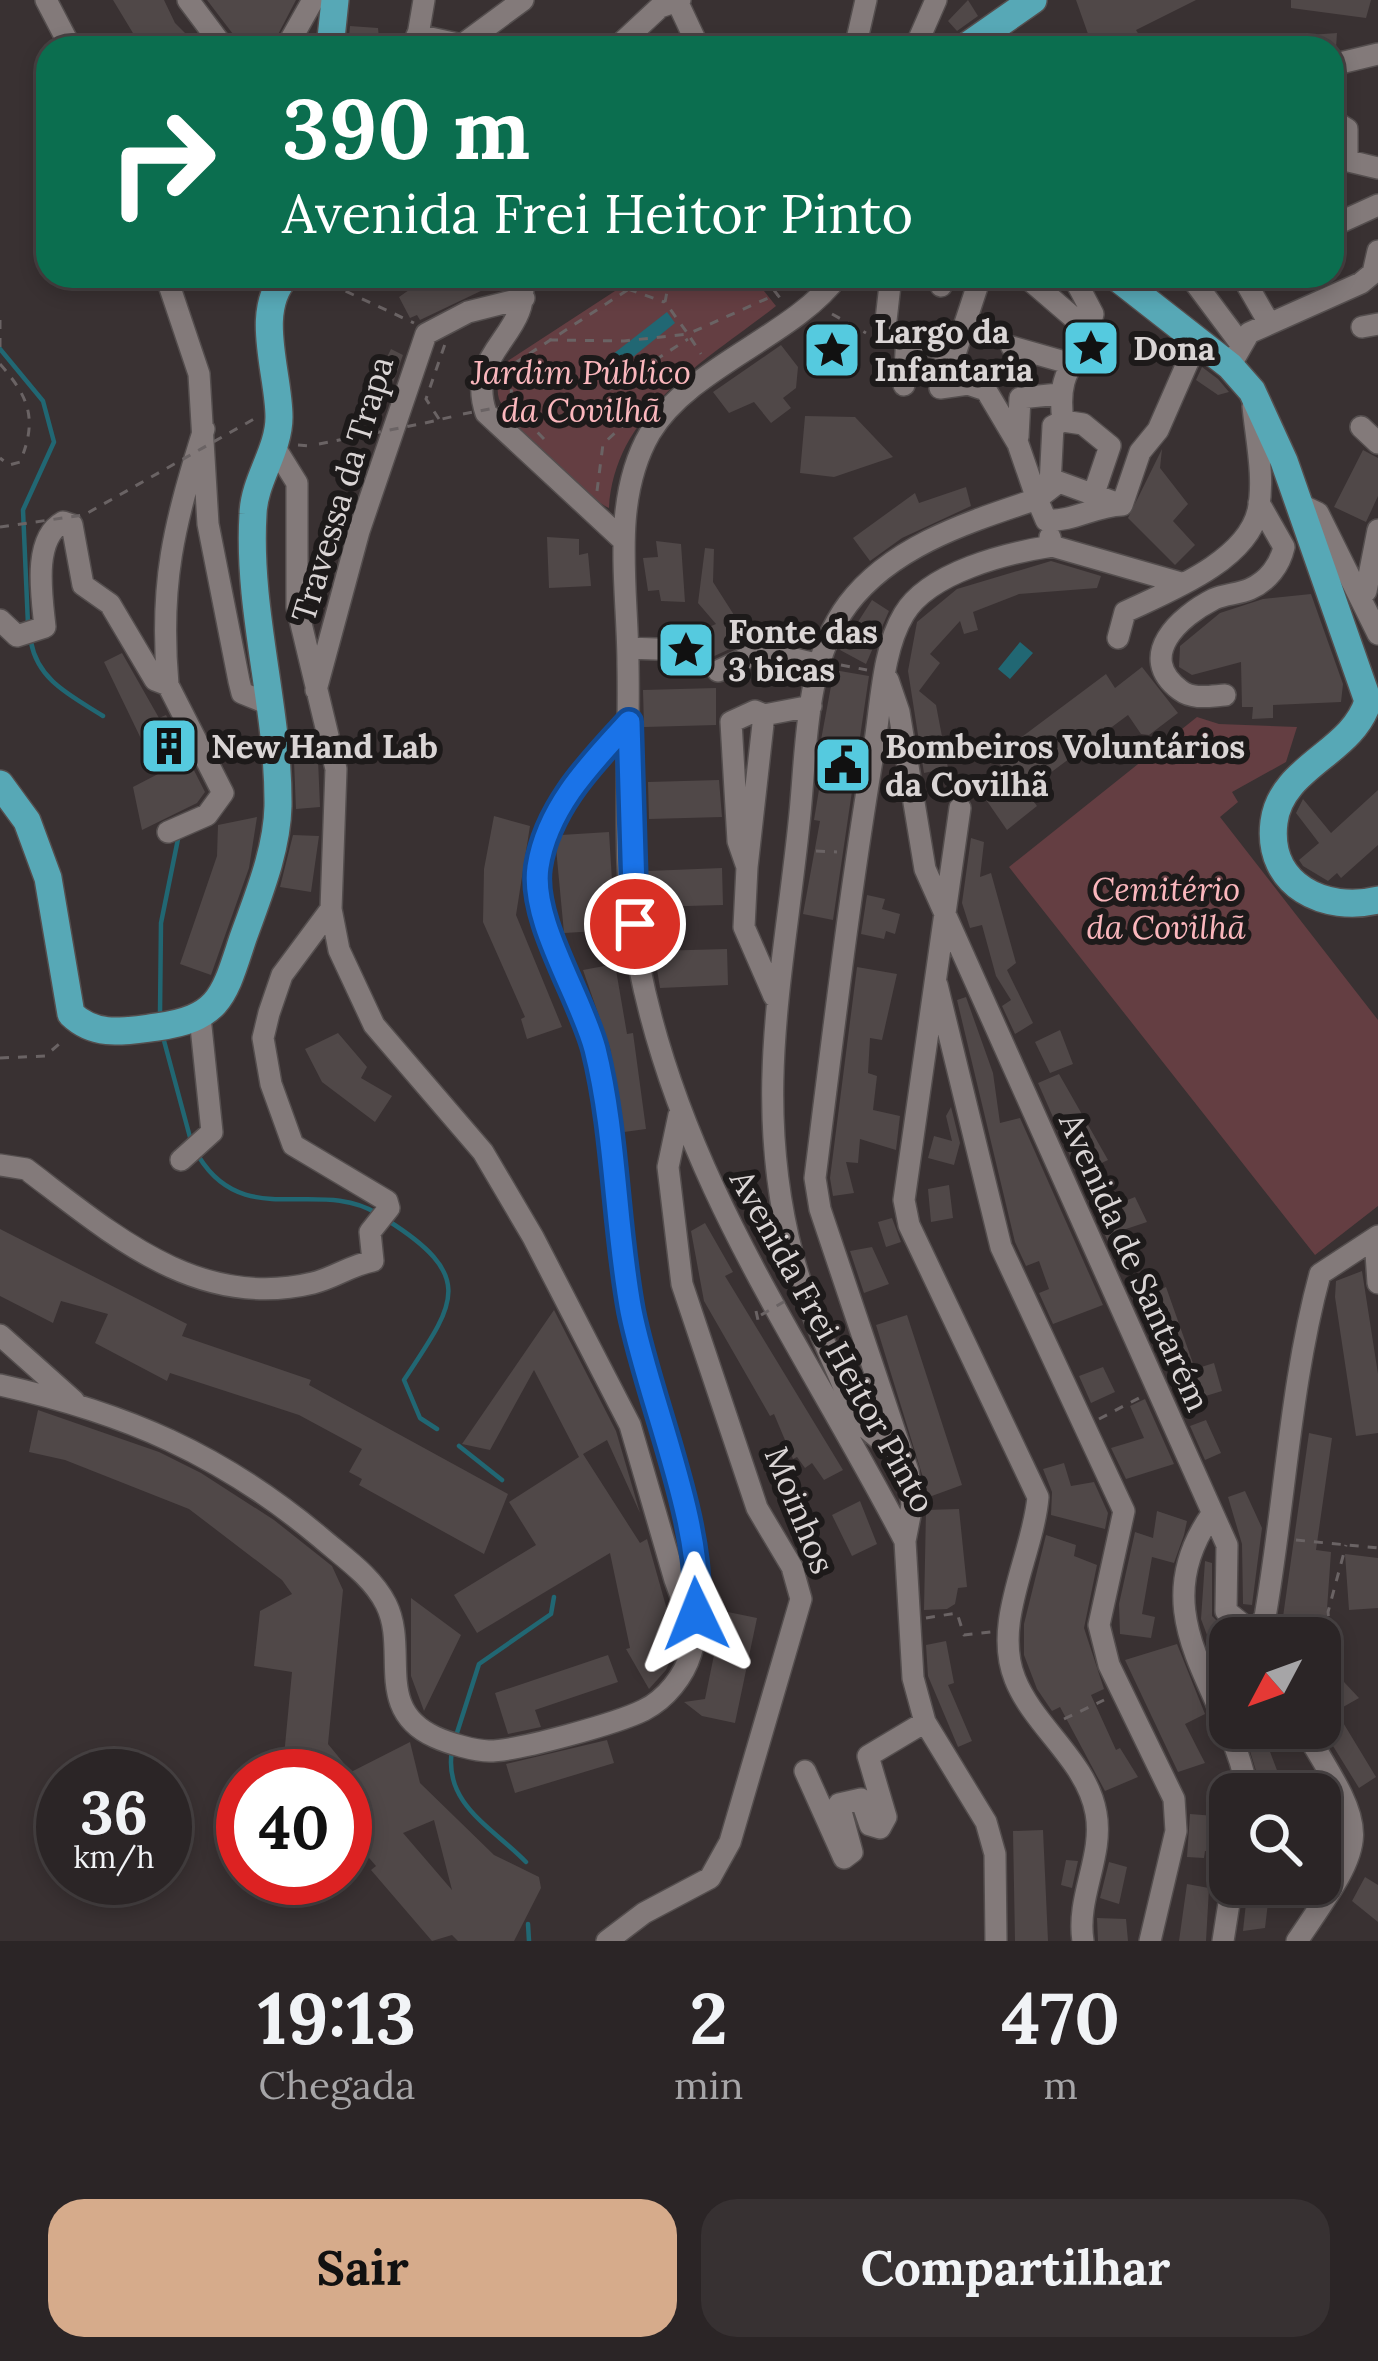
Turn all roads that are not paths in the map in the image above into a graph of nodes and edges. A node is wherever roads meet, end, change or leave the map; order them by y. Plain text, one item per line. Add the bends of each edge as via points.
1 (46, 0) edge
2 (188, 0) edge
3 (313, 0) edge
4 (335, 0) edge
5 (424, 0) edge
6 (524, 0) edge
7 (866, 0) edge
8 (935, 0) edge
9 (1033, 0) edge
10 (678, 1) edge
11 (64, 36) edge
12 (215, 36) edge
13 (293, 36) edge
14 (331, 36) edge
15 (418, 36) edge
16 (474, 36) edge
17 (629, 36) edge
18 (694, 36) edge
19 (858, 36) edge
20 (919, 36) edge
21 (981, 36) edge
22 (1378, 54) edge
23 (1344, 62) edge
24 (1344, 160) edge
25 (1378, 168) edge
26 (1378, 206) edge
27 (1344, 221) edge
28 (1378, 251) edge
29 (1364, 280) junction
30 (170, 288) edge
31 (275, 288) edge
32 (521, 288) edge
33 (523, 288) edge
34 (825, 288) edge
35 (890, 288) edge
36 (977, 288) edge
37 (1039, 288) edge
38 (1079, 288) edge
39 (1130, 288) edge
40 (1197, 288) edge
41 (1249, 288) edge
42 (1378, 300) edge
43 (1270, 323) junction
44 (1089, 331) junction
45 (908, 337) junction
46 (1197, 341) junction
47 (1012, 346) dead end
48 (956, 355) junction
49 (1234, 355) junction
50 (1072, 364) junction
51 (932, 389) junction
52 (1252, 392) junction
53 (1059, 394) junction
54 (1063, 421) junction
55 (204, 429) junction
56 (1018, 444) junction
57 (286, 447) junction
58 (1094, 494) junction
59 (1044, 502) junction
60 (1258, 503) junction
61 (1299, 504) junction
62 (1122, 506) junction
63 (1378, 530) edge
64 (625, 541) junction
65 (1052, 546) junction
66 (1180, 583) junction
67 (1360, 596) junction
68 (0, 620) edge
69 (1378, 634) edge
70 (1118, 638) dead end
71 (628, 648) junction
72 (683, 650) dead end
73 (821, 663) junction
74 (718, 671) dead end
75 (886, 674) junction
76 (168, 685) junction
77 (1225, 694) dead end
78 (314, 697) junction
79 (269, 704) junction
80 (811, 706) junction
81 (764, 715) junction
82 (629, 722) junction
83 (0, 784) edge
84 (960, 808) dead end
85 (178, 828) dead end
86 (747, 867) junction
87 (1378, 900) edge
88 (331, 909) junction
89 (942, 910) junction
90 (935, 978) junction
91 (774, 997) junction
92 (196, 1020) junction
93 (680, 1115) junction
94 (181, 1160) dead end
95 (0, 1165) edge
96 (1377, 1237) edge
97 (1378, 1283) edge
98 (0, 1335) edge
99 (0, 1385) edge
100 (74, 1402) junction
101 (904, 1460) junction
102 (1212, 1514) junction
103 (905, 1541) junction
104 (696, 1614) junction
105 (1233, 1617) edge
106 (1265, 1617) edge
107 (925, 1723) junction
108 (1316, 1749) edge
109 (805, 1772) dead end
110 (1240, 1773) edge
111 (1229, 1905) edge
112 (607, 1941) edge
113 (996, 1941) edge
114 (1083, 1941) edge
115 (1150, 1941) edge
116 (1223, 1941) edge
117 (1297, 1941) edge

1 - 11 street
2 - 12 street
3 - 13 street
4 - 14 main road
5 - 15 street
6 - 16 street
7 - 19 street
8 - 20 street
9 - 21 main road
10 - 17 street
10 - 18 street
22 - 23 street
24 - 25 street
26 - 27 street
28 - 29 street
29 - 42 street
29 - 43 street
30 - 55 street via 199,374
31 - 57 main road via 268,314
32 - 78 street, Travessa da Trapa via 431,331 416,356
33 - 64 street via 522,312 483,367 486,413
34 - 64 street, Avenida Frei Heitor Pinto via 653,427 637,459
35 - 45 street via 885,329
36 - 48 street
37 - 44 street
38 - 44 street via 1093,314
39 - 46 main road
40 - 49 street
41 - 43 street
43 - 49 street
44 - 50 street
45 - 48 street
45 - 51 street
46 - 49 main road
46 - 62 street
47 - 50 street
48 - 51 street
49 - 52 main road
50 - 53 street
51 - 56 street via 986,390
52 - 60 street
52 - 61 main road
53 - 54 street
53 - 56 street via 1020,398
54 - 58 street via 1083,424 1110,446
54 - 59 street via 1053,426
55 - 76 street via 172,528 163,599
55 - 79 street via 208,524 238,681 242,693
56 - 59 street
57 - 78 street via 297,483 297,607
57 - 79 main road via 253,508
58 - 59 street via 1074,484
58 - 62 street
59 - 62 street via 1064,521
59 - 65 street
59 - 73 street via 960,526 886,566 846,607
60 - 66 street via 1236,544 1198,580
60 - 77 street via 1284,547 1280,563 1251,589 1190,613 1161,645 1160,662 1180,690
61 - 67 street via 1318,513
61 - 87 main road via 1369,701 1354,733 1286,790 1274,820 1276,854 1316,900 1347,908
63 - 67 street
64 - 71 street, Avenida Frei Heitor Pinto
65 - 66 street
65 - 75 street via 966,570 920,596 903,615
66 - 70 street via 1125,612
67 - 69 street
68 - 76 street via 27,634 45,627 44,548 64,522 76,539 83,585 110,604 155,680
71 - 72 street
71 - 82 street, Avenida Frei Heitor Pinto
73 - 74 street via 761,651
73 - 80 street
75 - 89 street, Avenida de Santarém via 926,869
75 - 101 street via 815,1178
76 - 85 street via 223,793 207,815
78 - 88 street via 336,769
79 - 92 main road via 278,807 272,853 227,985
80 - 81 street
80 - 91 street
81 - 86 street
81 - 86 street via 739,715 730,732
82 - 93 street, Avenida Frei Heitor Pinto via 638,960
82 - 104 street via 582,773 537,870 543,916 595,1050 631,1310 692,1540
83 - 92 main road via 27,821 48,878 71,1014 105,1033
84 - 89 street
86 - 91 street via 744,927
88 - 95 street via 275,994 263,1038 293,1145 388,1201 368,1247 373,1261 314,1283 245,1291 173,1273 26,1169
88 - 104 street via 339,950 374,1025 483,1152 555,1279 630,1426 675,1580
89 - 90 street
89 - 102 street, Avenida de Santarém
90 - 114 street via 904,1200 1038,1497 1010,1630 1014,1678 1090,1790 1097,1819 1078,1913
90 - 115 street via 1001,1247 1124,1511 1099,1624 1174,1799 1176,1831
91 - 101 street via 771,1098 793,1257 853,1409
92 - 94 street via 212,1132
93 - 103 street, Avenida Frei Heitor Pinto via 760,1287
93 - 112 street, Moinhos via 668,1167 682,1284 757,1508 801,1599 730,1842 710,1878
96 - 97 street
96 - 106 street via 1321,1274
98 - 100 street
99 - 100 street
100 - 104 street via 211,1457 356,1568 391,1618 394,1693 434,1737 489,1751 644,1710 673,1688 691,1653
101 - 103 street via 912,1505
102 - 105 street, Avenida de Santarém via 1227,1545 1226,1611
102 - 110 street via 1192,1542 1183,1622
103 - 107 street via 913,1678
107 - 109 street via 868,1756 886,1817 880,1828 870,1825 861,1799 839,1804 851,1852 844,1858
107 - 113 street via 986,1822 995,1854
108 - 117 street via 1345,1797 1354,1843
111 - 116 street

